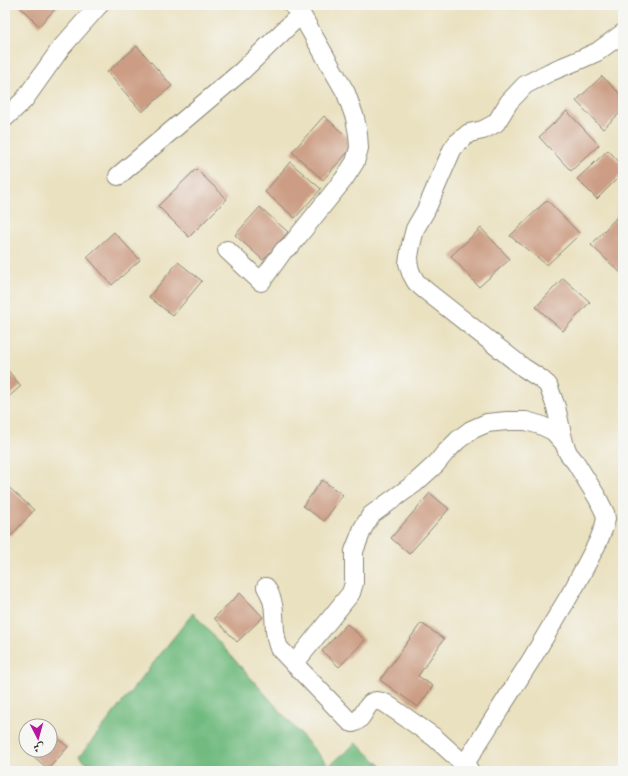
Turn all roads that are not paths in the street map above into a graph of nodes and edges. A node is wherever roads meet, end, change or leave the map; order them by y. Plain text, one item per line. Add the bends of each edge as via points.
1 (99, 5) edge
2 (297, 9) edge
3 (623, 33) edge
4 (5, 118) edge
5 (118, 176) dead end
6 (227, 250) dead end
7 (564, 443) junction
8 (266, 587) dead end
9 (294, 664) junction
10 (467, 768) edge

1 - 4 street via 61,48 24,100
2 - 5 street via 242,71
2 - 6 street via 346,93 358,134 359,148 355,162 261,282
3 - 7 street via 598,52 525,85 509,102 496,123 469,134 457,144 415,229 408,263 416,282 425,290 548,385
7 - 9 street via 553,431 526,420 487,423 471,430 458,440 414,484 371,515 362,528 354,551 354,583 351,593
7 - 10 street via 606,513 604,527 575,586
8 - 9 street via 273,604 277,643
9 - 10 street via 350,722 354,724 358,721 371,702 380,701 434,737

